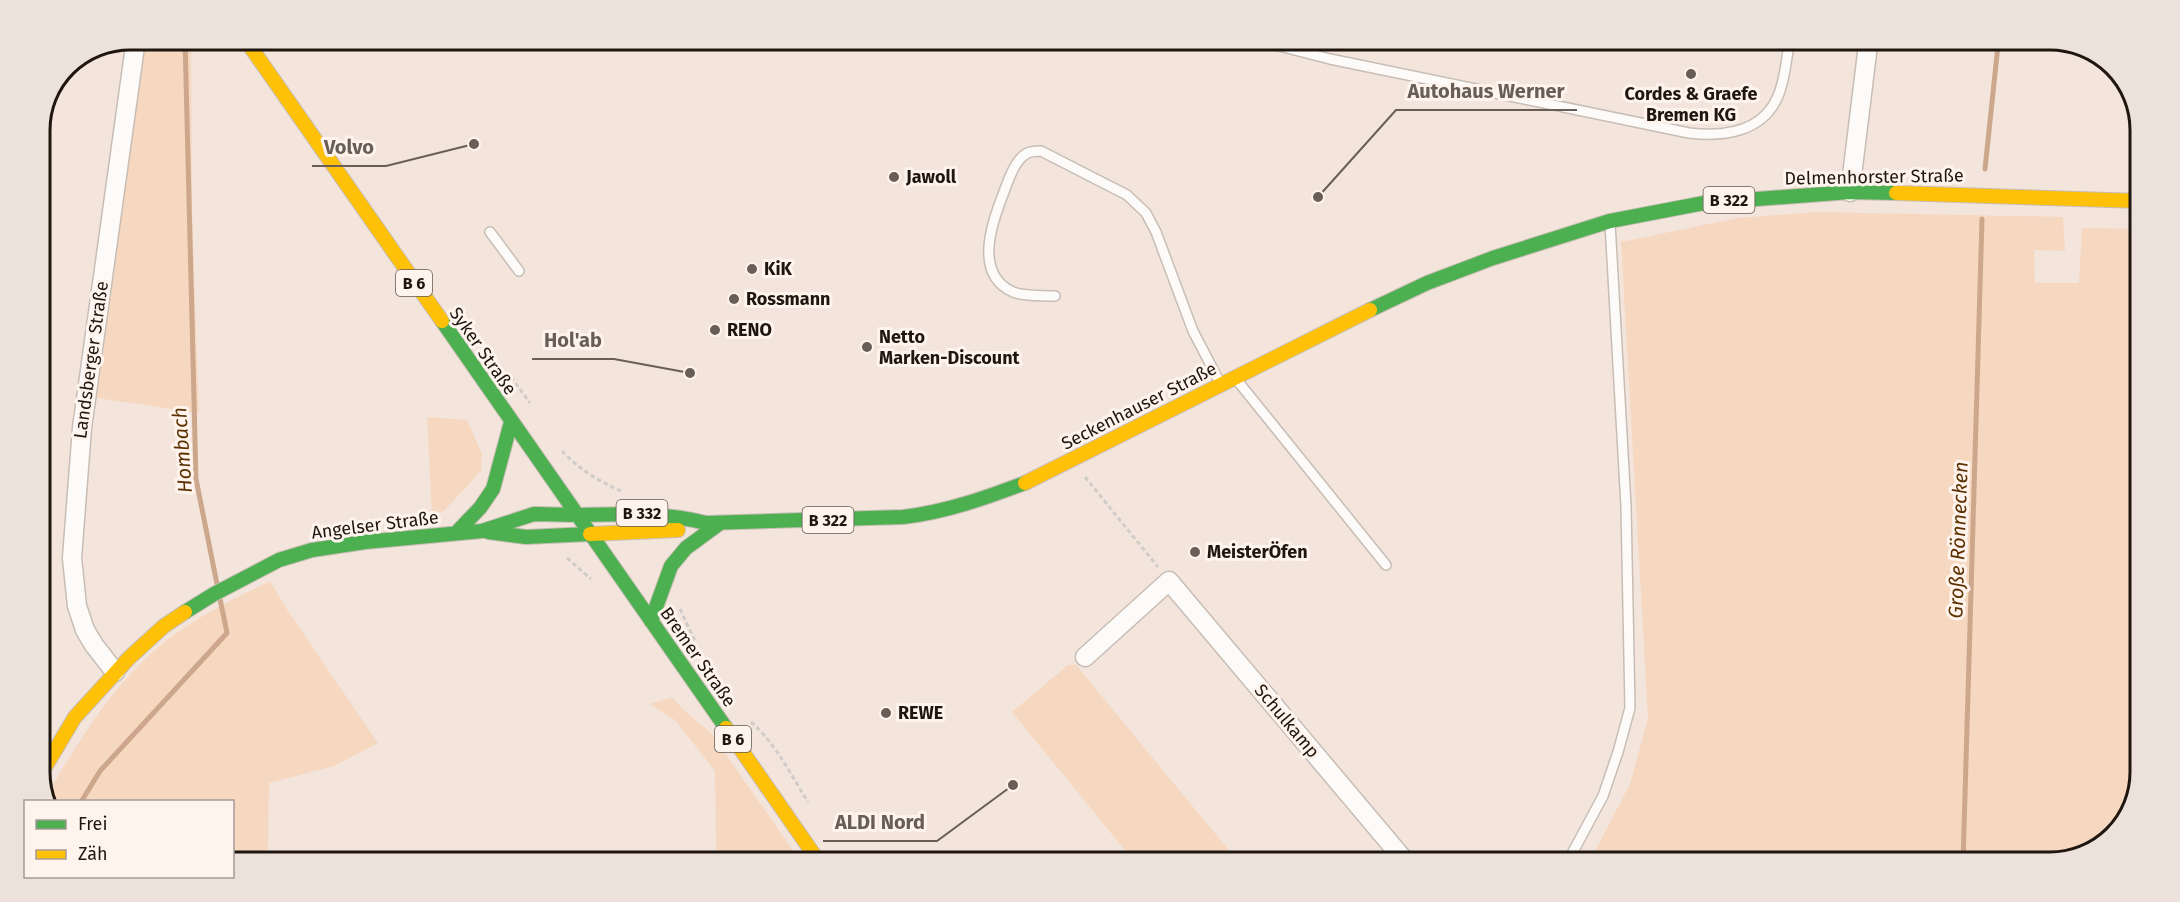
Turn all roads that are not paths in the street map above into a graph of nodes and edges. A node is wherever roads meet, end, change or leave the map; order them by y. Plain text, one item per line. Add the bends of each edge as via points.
1 (135, 49) edge
2 (252, 49) edge
3 (1291, 49) edge
4 (1788, 49) edge
5 (1868, 49) edge
6 (1850, 192) junction
7 (2130, 201) edge
8 (1610, 221) junction
9 (490, 232) dead end
10 (519, 271) dead end
11 (1055, 296) dead end
12 (1235, 377) junction
13 (1221, 384) junction
14 (511, 422) junction
15 (578, 515) junction
16 (713, 523) junction
17 (482, 531) junction
18 (456, 533) junction
19 (590, 534) junction
20 (1386, 565) dead end
21 (651, 621) junction
22 (1085, 657) dead end
23 (115, 672) junction
24 (50, 759) edge
25 (812, 852) edge
26 (1397, 852) edge
27 (1573, 852) edge

1 - 23 street, Landsberger Straße via 82,428 72,558 76,606 85,630
2 - 14 main road, Syker Straße / B 6
3 - 4 lane via 1689,134 1710,135 1746,128 1771,109 1779,95
5 - 6 street
6 - 7 main road, Delmenhorster Straße / B 322
6 - 8 main road, Delmenhorster Straße / B 322 via 1704,203
8 - 12 main road, Seckenhauser Straße / B 322 via 1427,283
8 - 27 lane via 1626,506 1630,708 1603,796
9 - 10 lane
11 - 13 lane via 1015,293 1003,286 988,259 989,232 998,206 1020,158 1030,151 1041,151 1127,195 1146,213 1193,331
12 - 13 main road, Seckenhauser Straße / B 322
12 - 20 lane
13 - 16 main road, Seckenhauser Straße / B 322 via 1030,481 935,513 903,518
14 - 15 main road, Syker Straße / B 6
14 - 18 main road via 493,489
15 - 16 main road, B 332 via 637,513
15 - 17 main road, Angelser Straße via 534,514
15 - 19 main road, Syker Straße / B 6
16 - 19 main road, B 322 via 686,529
16 - 21 main road via 671,566
17 - 18 main road, Angelser Straße
17 - 19 main road, Angelser Straße via 521,537
18 - 23 main road, Angelser Straße via 312,550 279,560 164,626
19 - 21 main road, Bremer Straße / B 6
21 - 25 main road, Bremer Straße / B 6
22 - 26 street, Schulkamp via 1169,580
23 - 24 main road, Angelser Straße via 75,717

